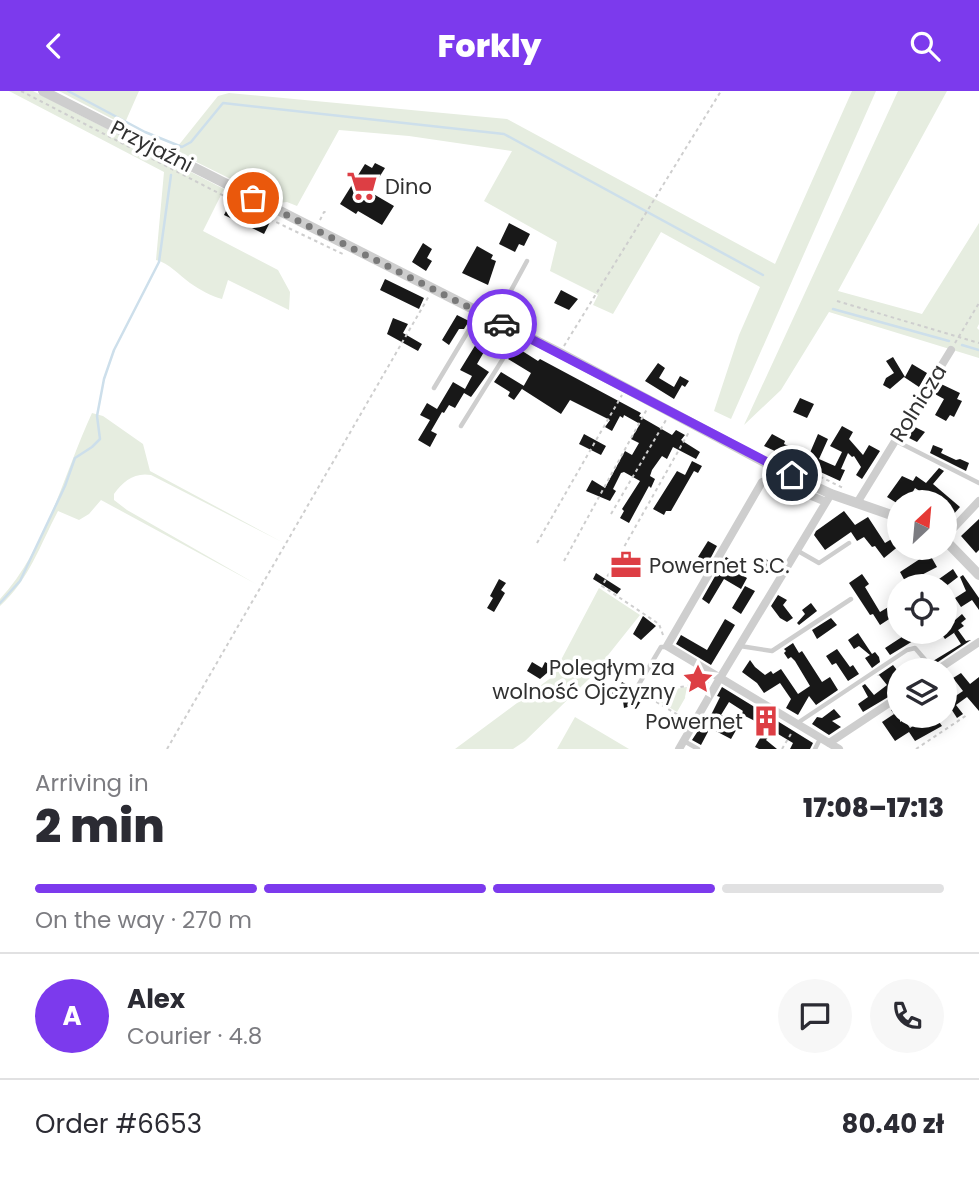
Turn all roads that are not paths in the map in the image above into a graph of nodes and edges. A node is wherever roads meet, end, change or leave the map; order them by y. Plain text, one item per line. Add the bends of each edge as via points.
1 (43, 91) edge
2 (527, 261) dead end
3 (479, 312) junction
4 (495, 320) junction
5 (519, 333) junction
6 (951, 350) road end
7 (435, 388) dead end
8 (461, 426) dead end
9 (895, 441) junction
10 (979, 484) edge
11 (829, 498) junction
12 (859, 499) junction
13 (979, 501) edge
14 (887, 513) edge
15 (957, 525) edge
16 (849, 543) dead end
17 (797, 551) junction
18 (957, 551) edge
19 (979, 575) edge
20 (851, 599) dead end
21 (979, 642) edge
22 (667, 646) junction
23 (740, 646) junction
24 (895, 658) edge
25 (924, 658) edge
26 (954, 658) edge
27 (887, 663) edge
28 (718, 680) junction
29 (639, 684) road end
30 (887, 705) edge
31 (796, 724) junction
32 (821, 738) junction
33 (829, 743) junction
34 (682, 745) edge
35 (698, 749) edge
36 (814, 749) edge
37 (839, 749) edge

1 - 3 street, Przyjaźni
2 - 4 lane
3 - 4 street, Przyjaźni
3 - 7 lane
4 - 5 street, Przyjaźni
5 - 8 lane
5 - 11 street, Przyjaźni
6 - 9 street, Rolnicza
9 - 10 lane
9 - 12 street, Rolnicza
11 - 12 street, Przyjaźni
11 - 17 street
11 - 22 street via 771,479 762,482
12 - 14 street, Przyjaźni
13 - 15 street
16 - 17 lane via 819,563
17 - 23 street
18 - 19 street
20 - 23 lane via 772,651
21 - 26 street
22 - 28 street
22 - 29 lane via 661,647
23 - 28 street
24 - 25 lane via 915,648
27 - 31 lane
28 - 31 street
28 - 34 street
30 - 33 street
31 - 32 street
32 - 33 street
32 - 36 lane
33 - 37 street
34 - 35 lane

